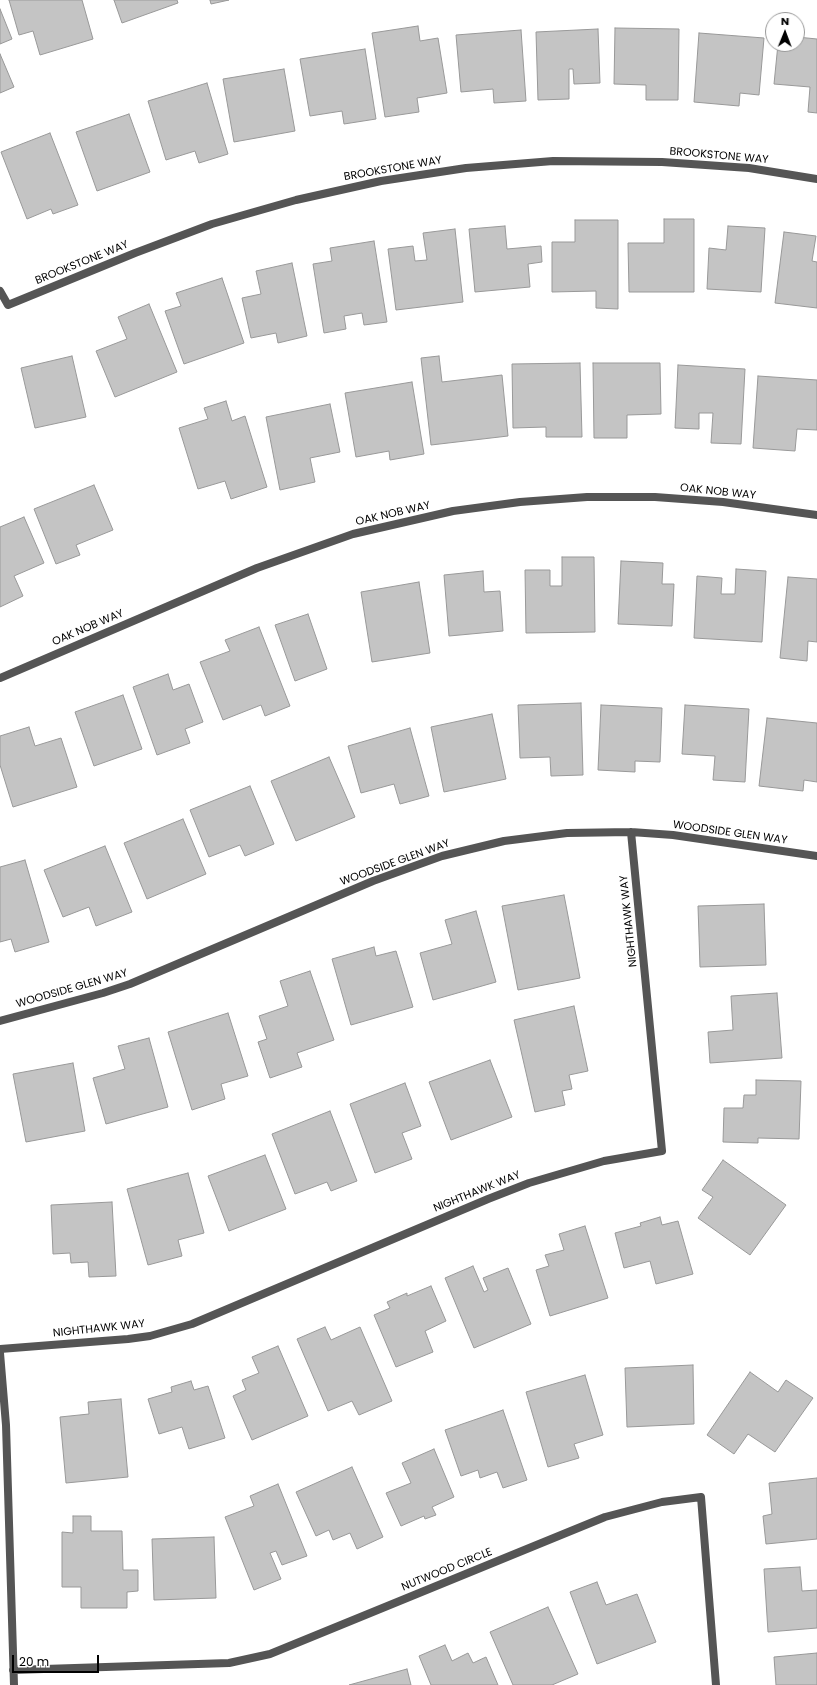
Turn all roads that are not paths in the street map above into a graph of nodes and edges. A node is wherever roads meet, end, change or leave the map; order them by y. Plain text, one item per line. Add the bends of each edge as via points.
1 (817, 179) edge
2 (0, 291) edge
3 (817, 515) edge
4 (0, 678) edge
5 (631, 832) junction
6 (817, 856) edge
7 (0, 1021) edge
8 (0, 1349) edge
9 (0, 1353) edge
10 (13, 1670) junction
11 (14, 1685) edge
12 (716, 1685) edge

1 - 2 street, BROOKSTONE WAY via 749,168 662,162 553,161 466,168 380,181 296,200 227,220 134,253 8,305
3 - 4 street, OAK NOB WAY via 723,502 655,497 588,497 520,502 452,512 353,534 256,568
5 - 6 street, WOODSIDE GLEN WAY
5 - 7 street, WOODSIDE GLEN WAY via 567,833 504,841 442,856 373,881 130,984
5 - 8 street, NIGHTHAWK WAY via 662,1151 604,1161 529,1183 192,1324 150,1336 128,1339
9 - 10 street via 6,1425
10 - 11 street
10 - 12 street, NUTWOOD CIRCLE via 229,1662 270,1654 605,1517 662,1502 701,1497

